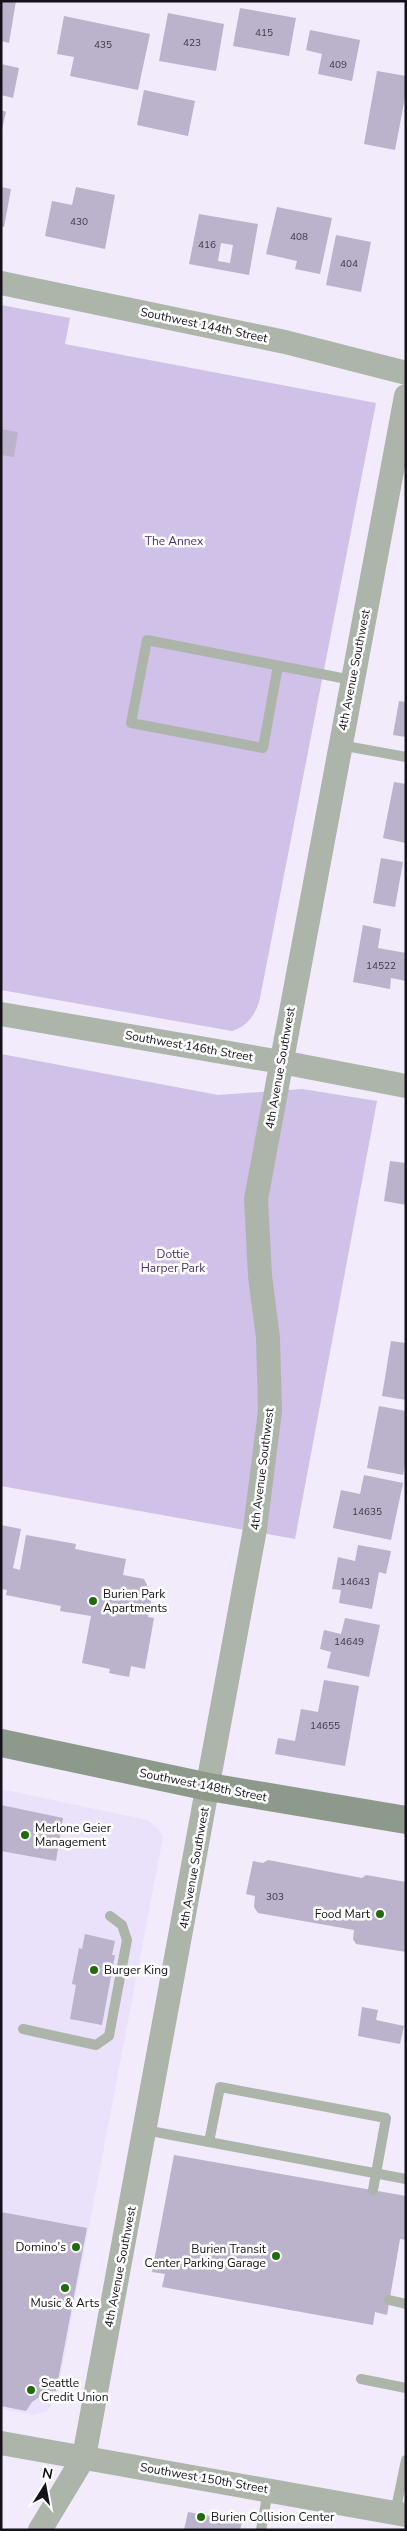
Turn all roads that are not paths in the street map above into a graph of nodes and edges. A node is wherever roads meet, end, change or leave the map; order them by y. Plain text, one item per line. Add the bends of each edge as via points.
1 (1, 283) edge
2 (406, 373) edge
3 (406, 396) edge
4 (278, 666) junction
5 (352, 680) junction
6 (340, 745) junction
7 (406, 758) edge
8 (1, 1014) edge
9 (281, 1062) junction
10 (406, 1086) edge
11 (1, 1743) edge
12 (209, 1787) junction
13 (406, 1820) edge
14 (110, 1916) dead end
15 (23, 2030) dead end
16 (145, 2130) junction
17 (209, 2142) junction
18 (376, 2173) junction
19 (406, 2179) edge
20 (373, 2190) dead end
21 (389, 2300) dead end
22 (406, 2304) edge
23 (361, 2379) dead end
24 (406, 2388) edge
25 (1, 2443) edge
26 (84, 2457) junction
27 (406, 2460) edge
28 (268, 2490) junction
29 (401, 2514) edge
30 (40, 2530) edge
31 (261, 2530) edge

1 - 2 street, Southwest 144th Street via 285,342
3 - 5 street, 4th Avenue Southwest
4 - 4 lane via 147,640 131,722 262,748
4 - 5 lane
5 - 6 street, 4th Avenue Southwest
6 - 7 lane
6 - 9 street, 4th Avenue Southwest
8 - 9 street, Southwest 146th Street
9 - 10 street, Southwest 146th Street
9 - 12 street, 4th Avenue Southwest via 256,1199 260,1276 268,1338 270,1410 255,1529
11 - 12 main road, Southwest 148th Street
12 - 13 main road, Southwest 148th Street
12 - 16 street, 4th Avenue Southwest
14 - 15 lane via 122,1925 127,1940 106,2040 96,2045
16 - 17 lane
16 - 26 street, 4th Avenue Southwest
17 - 18 lane
17 - 18 lane via 220,2087 386,2118
18 - 19 lane
18 - 20 lane
21 - 22 lane
23 - 24 lane
25 - 26 street, Southwest 150th Street
26 - 28 street, Southwest 150th Street
26 - 30 street, 4th Avenue Southwest
27 - 29 lane
28 - 29 street, Southwest 150th Street
28 - 31 lane

